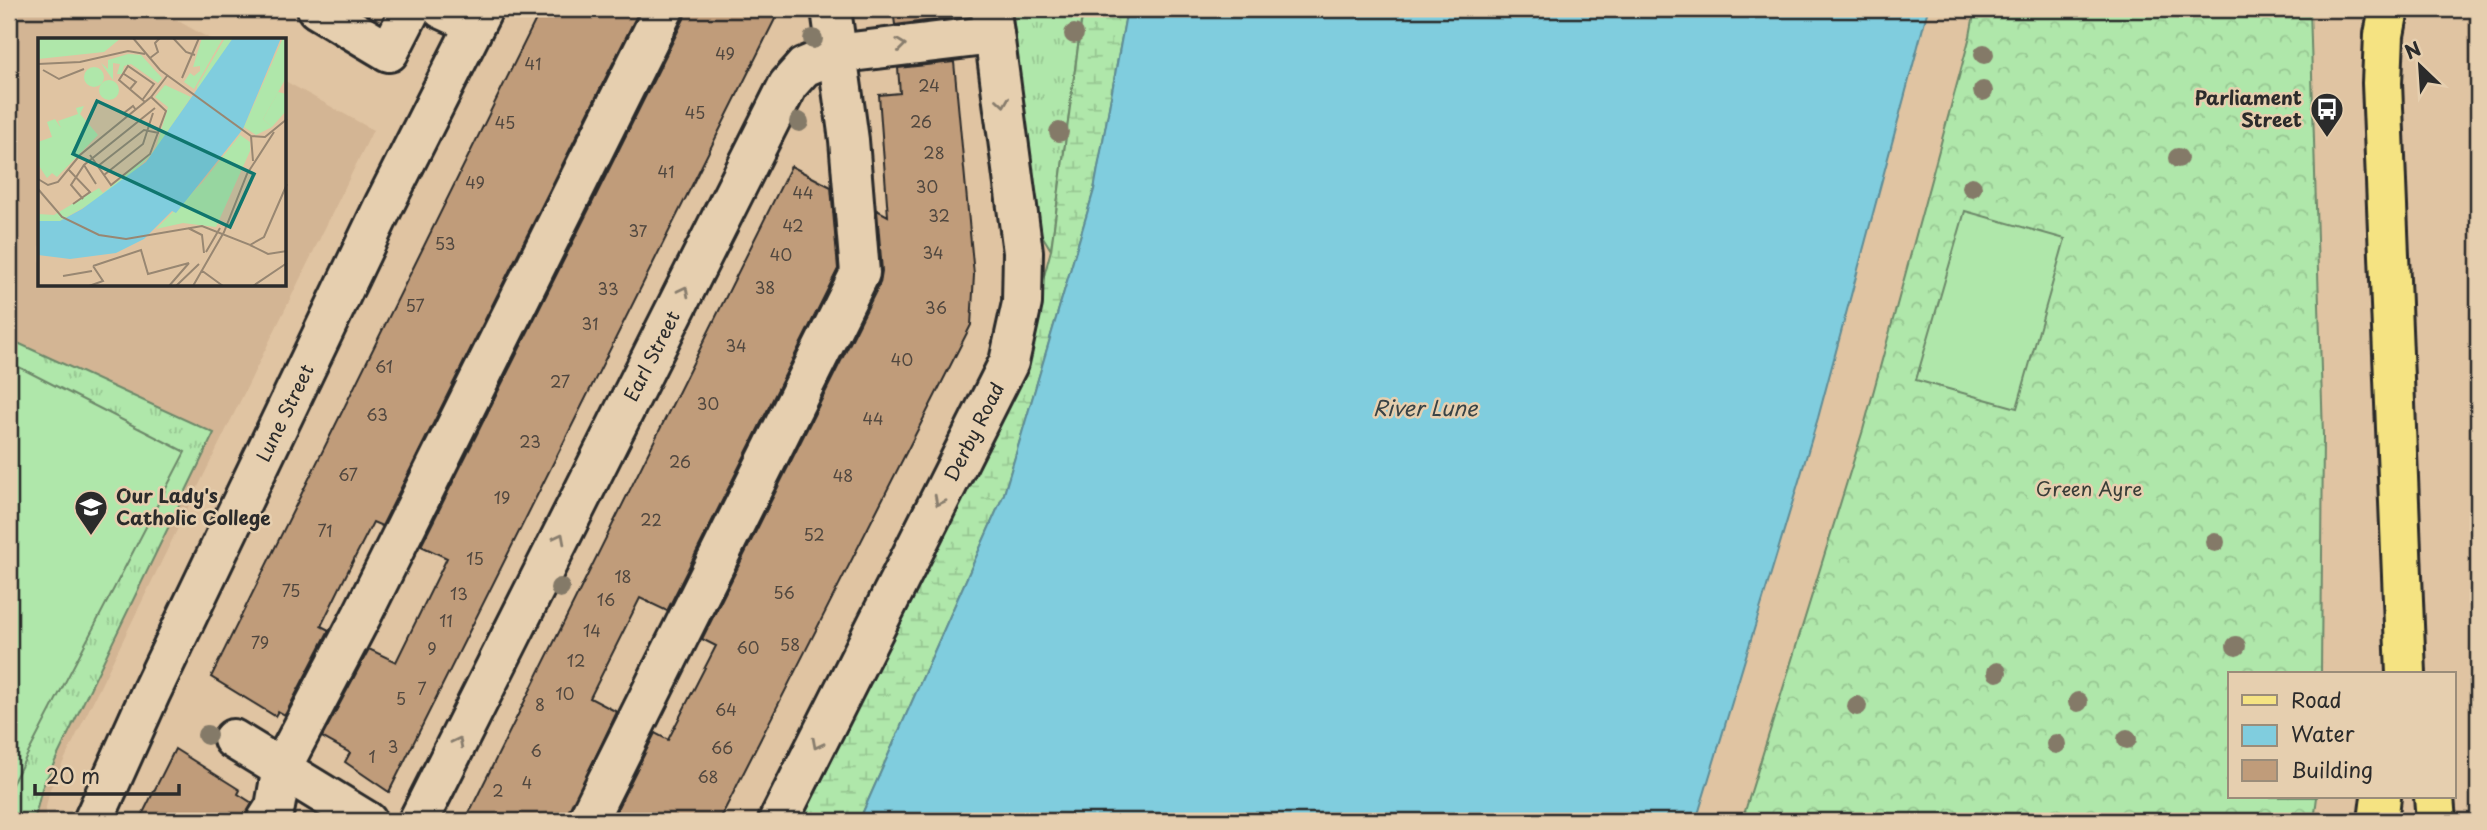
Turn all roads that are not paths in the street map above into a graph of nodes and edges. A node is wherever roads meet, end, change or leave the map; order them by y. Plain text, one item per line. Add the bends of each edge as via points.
1 (317, 9) edge
2 (411, 9) edge
3 (664, 9) edge
4 (831, 9) edge
5 (2389, 9) edge
6 (467, 14) edge
7 (993, 22) edge
8 (835, 54) junction
9 (2406, 672) edge
10 (233, 739) dead end
11 (282, 767) junction
12 (2381, 798) edge
13 (2434, 798) edge
14 (93, 821) edge
15 (266, 821) edge
16 (367, 821) edge
17 (418, 821) edge
18 (587, 821) edge
19 (778, 821) edge
20 (2378, 821) edge
21 (2436, 821) edge

1 - 2 street via 389,52
3 - 11 street
4 - 8 street
5 - 9 main road via 2382,83
6 - 14 street, Lune Street via 384,205
8 -> 7 street, Earl Street
7 -> 19 street, Derby Road via 1023,252 1022,303 1009,362
17 -> 8 street, Earl Street via 788,85 804,67
8 - 18 street via 849,140 860,273
10 - 11 street
11 - 15 street via 275,807
11 - 16 street
12 - 20 main road
13 - 21 main road

